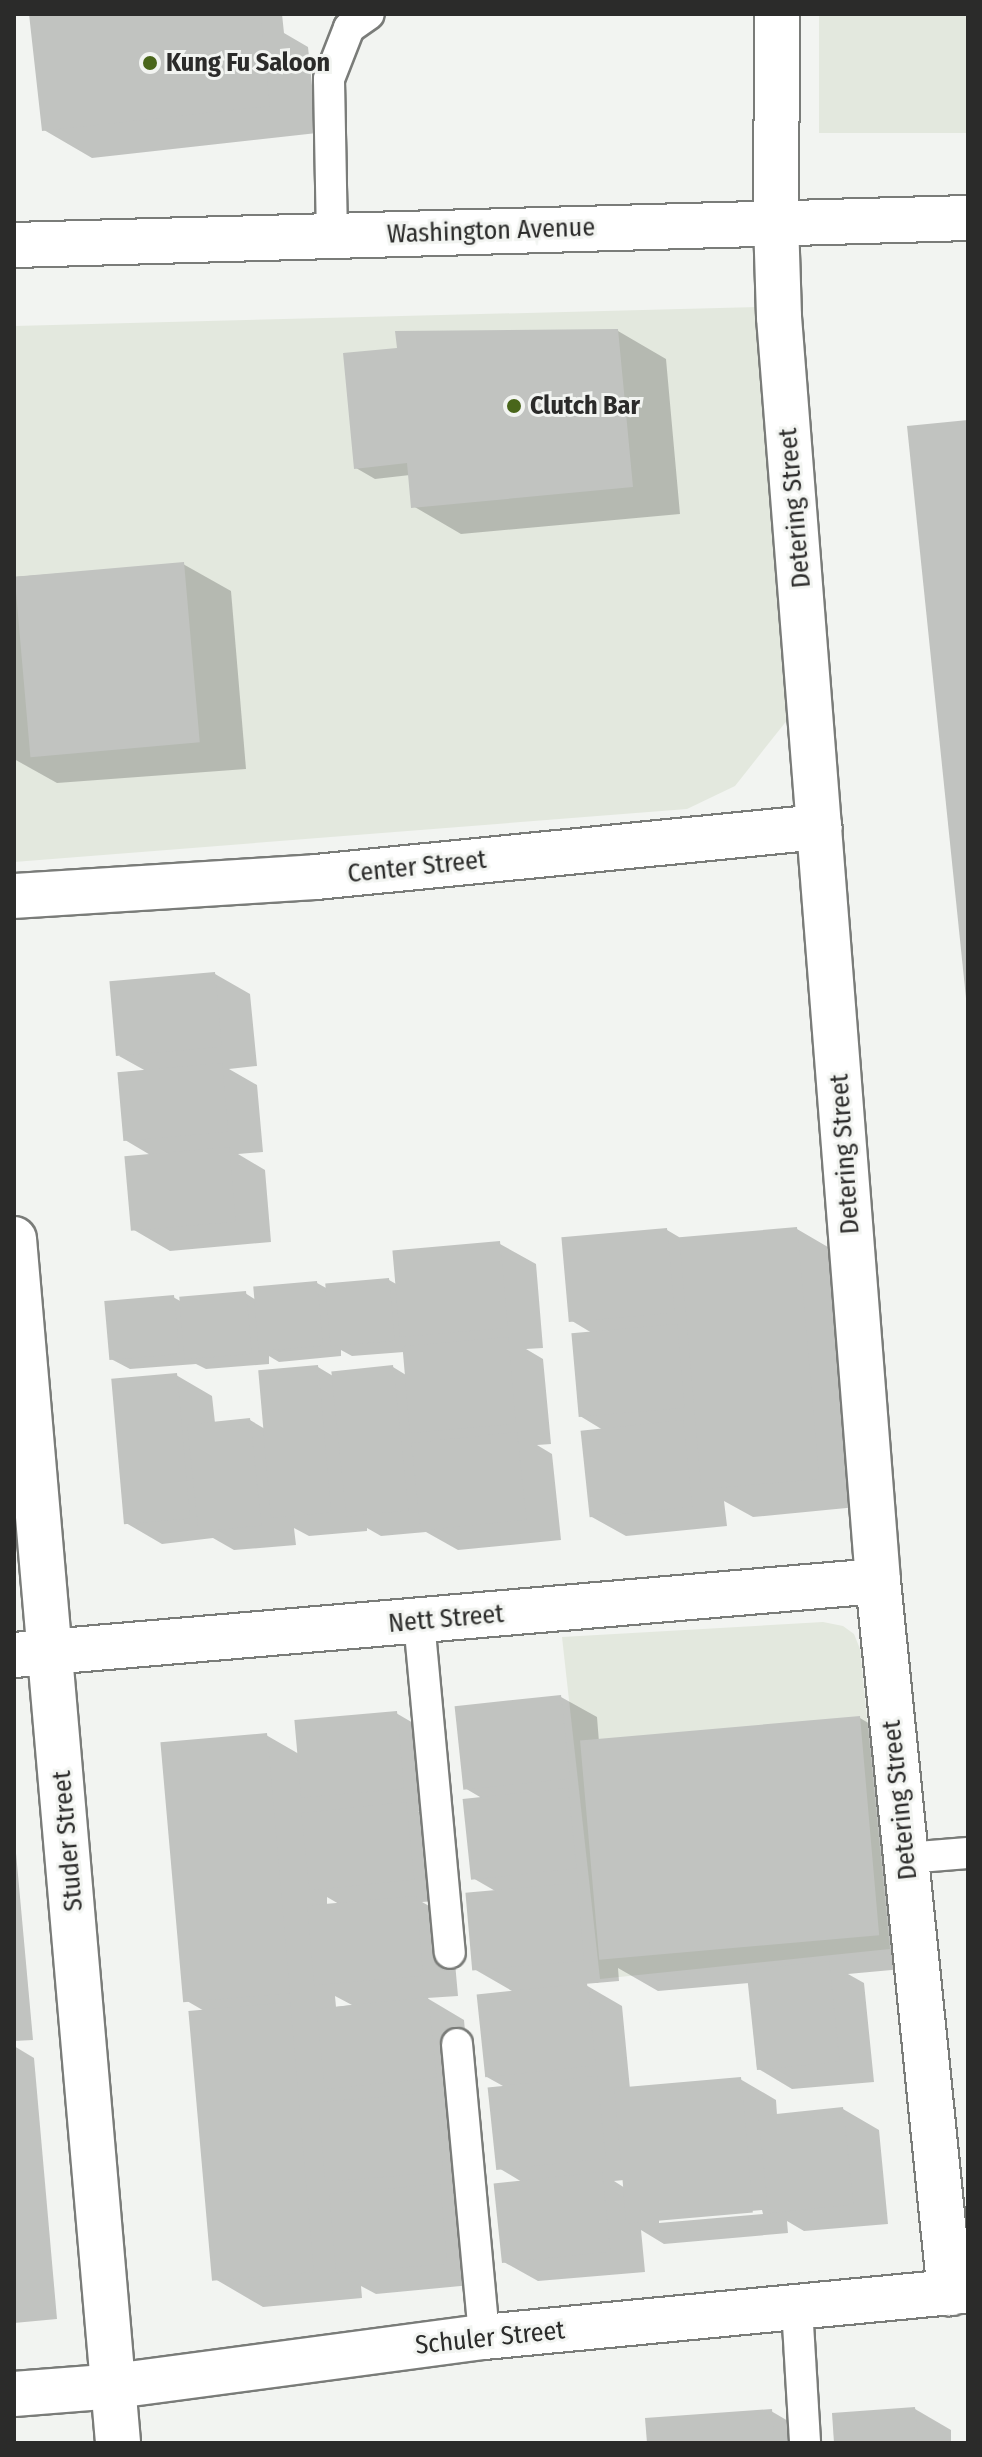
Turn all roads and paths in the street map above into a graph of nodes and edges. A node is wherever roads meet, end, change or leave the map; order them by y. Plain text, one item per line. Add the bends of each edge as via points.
1 (369, 14) edge
2 (777, 14) edge
3 (968, 218) edge
4 (776, 221) junction
5 (332, 237) junction
6 (14, 245) edge
7 (820, 827) junction
8 (14, 896) edge
9 (14, 1239) edge
10 (878, 1581) junction
11 (419, 1621) junction
12 (33, 1654) edge
13 (968, 1853) edge
14 (906, 1858) junction
15 (450, 1953) dead end
16 (457, 2044) dead end
17 (959, 2292) edge
18 (797, 2307) junction
19 (484, 2337) junction
20 (115, 2386) junction
21 (14, 2394) edge
22 (118, 2443) edge
23 (805, 2443) edge

1 - 5 lane via 349,28 329,79
2 - 4 street, Detering Street
3 - 4 street, Washington Avenue
4 - 5 street, Washington Avenue
4 - 7 street, Detering Street
5 - 6 street, Washington Avenue
7 - 8 street, Center Street via 316,877
7 - 10 street, Detering Street
9 - 12 street, Studer Street
10 - 11 street, Nett Street
10 - 14 street, Detering Street
11 - 12 street, Nett Street
11 - 15 lane
12 - 20 street, Studer Street
13 - 14 lane
14 - 17 street, Detering Street
16 - 19 lane
17 - 18 street, Schuler Street
18 - 19 street, Schuler Street
18 - 23 lane
19 - 20 street, Schuler Street
20 - 21 street, Schuler Street
20 - 22 street, Studer Street

